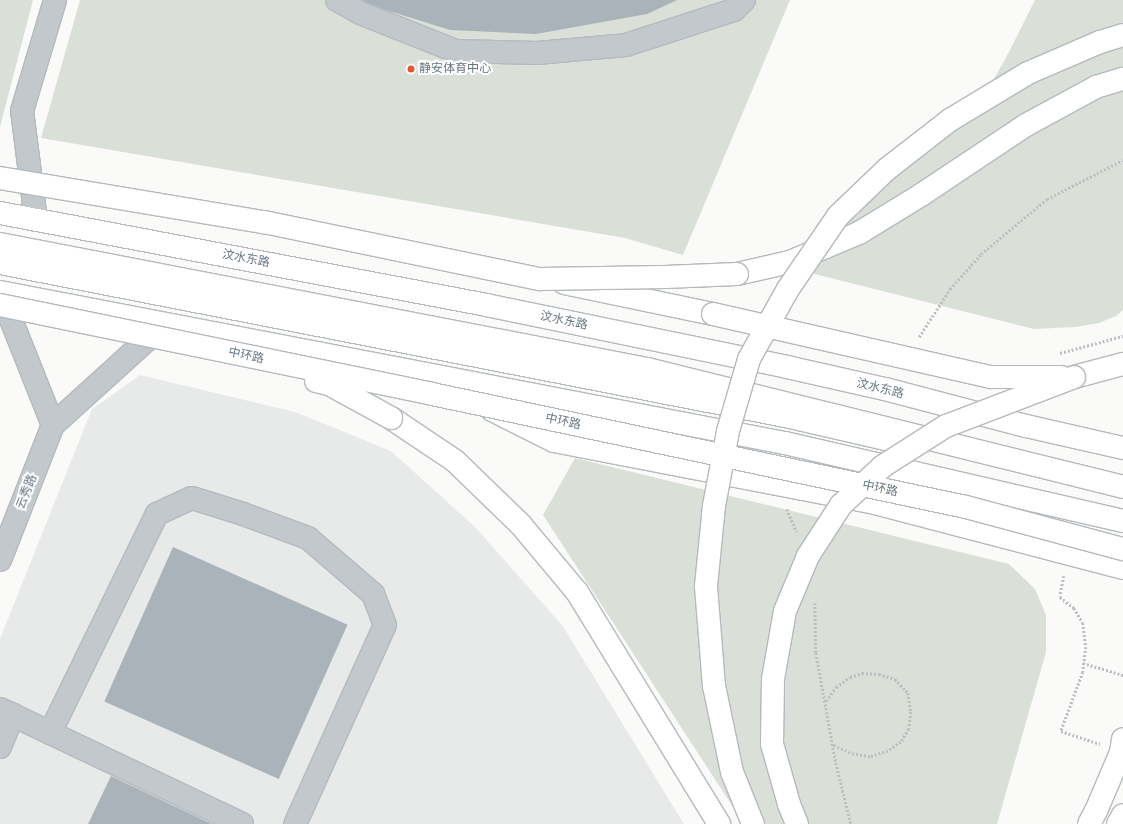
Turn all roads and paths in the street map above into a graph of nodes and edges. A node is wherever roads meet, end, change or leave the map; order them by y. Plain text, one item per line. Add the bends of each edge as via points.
1 (55, 0) edge
2 (337, 0) edge
3 (744, 0) edge
4 (1123, 35) edge
5 (1123, 79) edge
6 (1123, 160) edge
7 (0, 178) edge
8 (0, 213) edge
9 (36, 220) junction
10 (0, 244) edge
11 (0, 263) edge
12 (540, 279) junction
13 (0, 292) edge
14 (0, 305) edge
15 (0, 314) edge
16 (165, 323) junction
17 (915, 342) dead end
18 (1123, 364) edge
19 (412, 371) junction
20 (1074, 378) junction
21 (53, 425) junction
22 (1123, 448) edge
23 (777, 484) junction
24 (1123, 487) edge
25 (1123, 494) edge
26 (1123, 521) edge
27 (798, 535) dead end
28 (1123, 549) edge
29 (1068, 554) junction
30 (0, 560) edge
31 (1123, 568) edge
32 (814, 602) dead end
33 (1083, 663) junction
34 (1123, 675) edge
35 (825, 702) junction
36 (6, 712) edge
37 (50, 733) junction
38 (833, 744) junction
39 (1122, 745) edge
40 (0, 747) edge
41 (1123, 815) edge
42 (1123, 821) edge
43 (242, 824) edge
44 (295, 824) edge
45 (719, 824) edge
46 (753, 824) edge
47 (797, 824) edge
48 (851, 824) edge
49 (1089, 824) edge
50 (1118, 824) edge
51 (1122, 824) edge

1 - 9 street via 22,111
2 - 3 street via 360,13 456,51 537,54 626,45 734,10
4 - 46 main road, bridge via 1100,42 1028,73 950,120 887,169 838,216 788,289 748,359 728,431 714,506 706,586 714,686 732,772
5 - 12 main road, bridge via 1096,88 1026,124 921,195 859,233 790,262 736,274
6 - 17 path via 1047,199 981,254 950,289
7 - 12 main road, bridge via 264,222
8 - 9 main road, 汶水东路
9 - 22 main road, 汶水东路 via 486,305 787,367
10 - 24 main road, bridge via 647,369
11 - 25 main road via 790,417
12 - 20 main road, bridge via 713,314 991,377
13 - 16 main road
13 - 21 street
14 - 28 main road, 中环路, bridge via 966,507
15 - 45 main road, bridge via 329,384 391,418 455,461 521,525 577,592
16 - 19 main road
16 - 21 street
18 - 20 main road
19 - 23 main road via 554,441
19 - 26 main road via 785,443
20 - 47 main road, bridge via 946,426 883,466 841,505 808,556 786,611 773,679 772,744
21 - 30 street, 云秀路
23 - 27 path
23 - 29 main road via 875,503
29 - 31 main road
29 - 33 path via 1060,597 1074,608 1083,624 1086,647
32 - 35 path via 816,653
33 - 34 path
33 - 39 path via 1083,672 1061,731
35 - 38 path
35 - 38 path via 836,687 850,677 862,673 879,674 895,679 908,693 911,712 909,729 901,742 888,751 870,757 850,753
36 - 37 street
36 - 40 street
37 - 43 street
37 - 44 street via 157,514 192,498 308,538 373,594 385,625
38 - 48 path
39 - 49 main road
41 - 50 main road
42 - 51 main road

